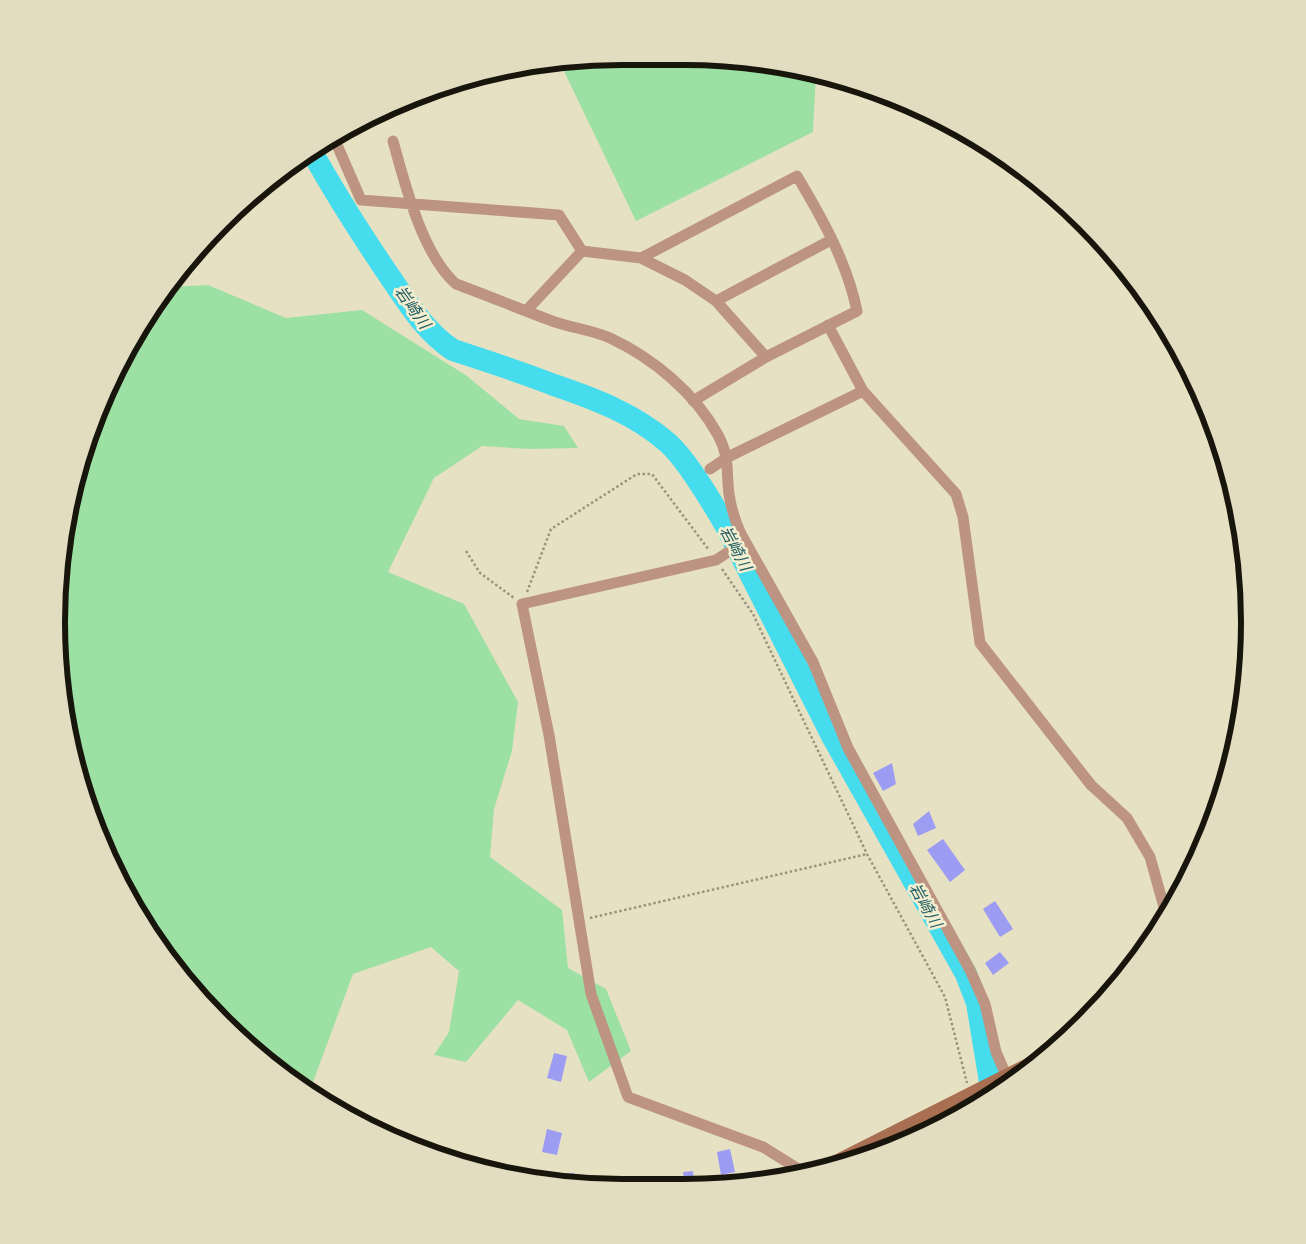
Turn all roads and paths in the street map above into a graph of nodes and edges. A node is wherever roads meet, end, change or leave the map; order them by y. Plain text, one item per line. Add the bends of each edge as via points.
1 (393, 141) dead end
2 (337, 144) edge
3 (411, 204) junction
4 (831, 240) junction
5 (582, 251) junction
6 (641, 258) junction
7 (716, 301) junction
8 (526, 311) junction
9 (828, 326) junction
10 (766, 357) junction
11 (863, 391) junction
12 (693, 401) junction
13 (728, 457) junction
14 (710, 469) dead end
15 (745, 541) junction
16 (466, 551) dead end
17 (716, 560) junction
18 (522, 604) junction
19 (867, 854) junction
20 (1163, 905) edge
21 (579, 921) junction
22 (1004, 1078) edge
23 (998, 1081) edge
24 (972, 1092) junction
25 (860, 1150) edge
26 (796, 1167) edge

1 - 3 street
2 - 3 street via 361,200
3 - 5 street via 559,215
3 - 8 street via 443,272 456,284
4 - 6 street via 797,176
4 - 7 street
4 - 9 street via 851,283 857,311
5 - 6 street
5 - 8 street
6 - 7 street via 685,280
7 - 10 street
8 - 12 street via 608,337 631,349 646,358
9 - 10 street
9 - 11 street
10 - 12 street
11 - 13 street
11 - 20 street via 956,494 963,517 980,644 1091,785 1127,818 1150,857
12 - 13 street via 718,435
13 - 14 street
13 - 15 street via 729,494 734,519
15 - 17 street
15 - 22 street via 813,662 848,748 970,970 985,1004
16 - 18 path via 480,573
17 - 18 street
17 - 18 path via 652,474 637,474 550,529
17 - 19 path via 753,614
18 - 21 street via 549,735
19 - 21 path
19 - 24 path via 944,997
21 - 26 street via 591,994 628,1097 763,1147
23 - 24 street
24 - 25 street

